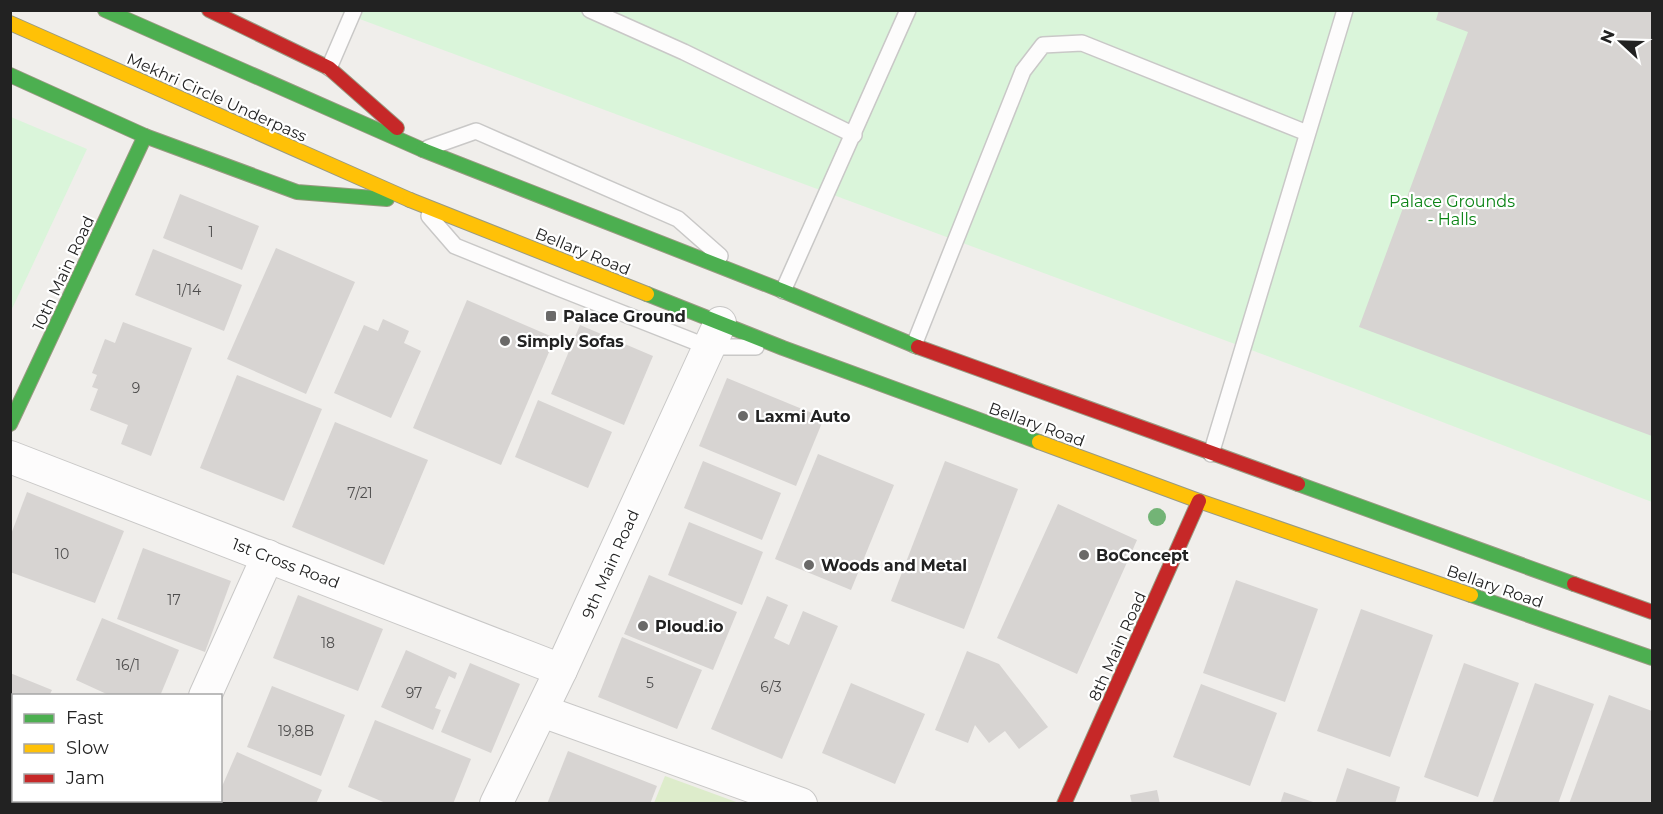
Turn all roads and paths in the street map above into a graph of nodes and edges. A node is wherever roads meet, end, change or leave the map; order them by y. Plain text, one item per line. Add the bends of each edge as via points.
1 (105, 10) edge
2 (209, 10) edge
3 (354, 10) edge
4 (591, 10) edge
5 (908, 10) edge
6 (1345, 10) edge
7 (10, 23) edge
8 (329, 68) junction
9 (10, 75) edge
10 (1307, 134) junction
11 (854, 135) junction
12 (145, 136) junction
13 (423, 150) junction
14 (413, 201) junction
15 (743, 275) junction
16 (783, 291) junction
17 (714, 335) junction
18 (914, 345) junction
19 (783, 348) junction
20 (10, 424) edge
21 (1211, 453) junction
22 (10, 457) edge
23 (1199, 501) junction
24 (268, 556) junction
25 (1653, 612) edge
26 (1653, 658) edge
27 (561, 670) junction
28 (206, 694) edge
29 (542, 711) junction
30 (496, 804) edge
31 (801, 804) edge
32 (1064, 804) edge

1 - 13 main road, Mekhri Circle Underpass
2 - 8 main road
3 - 8 lane
4 - 11 lane
5 - 11 lane
6 - 10 lane
7 - 14 main road, Mekhri Circle Underpass
8 - 13 main road
9 - 12 main road
10 - 18 lane via 1082,44 1043,45 1023,71
10 - 21 lane
11 - 16 lane
12 - 14 main road via 297,192
12 - 20 main road, 10th Main Road
13 - 15 main road, Bellary Road
13 - 15 lane via 476,132 678,219
14 - 17 main road, Bellary Road
14 - 17 lane via 455,246
15 - 16 main road, Bellary Road
16 - 18 main road, Bellary Road
17 - 19 lane
17 - 19 main road, Bellary Road
17 - 27 street, 9th Main Road
18 - 21 main road, Bellary Road
19 - 23 main road, Bellary Road
21 - 25 main road, Bellary Road
22 - 24 street, 1st Cross Road
23 - 26 main road, Bellary Road
23 - 32 main road, 8th Main Road
24 - 27 street, 1st Cross Road
24 - 28 street
27 - 29 street, 9th Main Road
29 - 30 street, 9th Main Road
29 - 31 street

